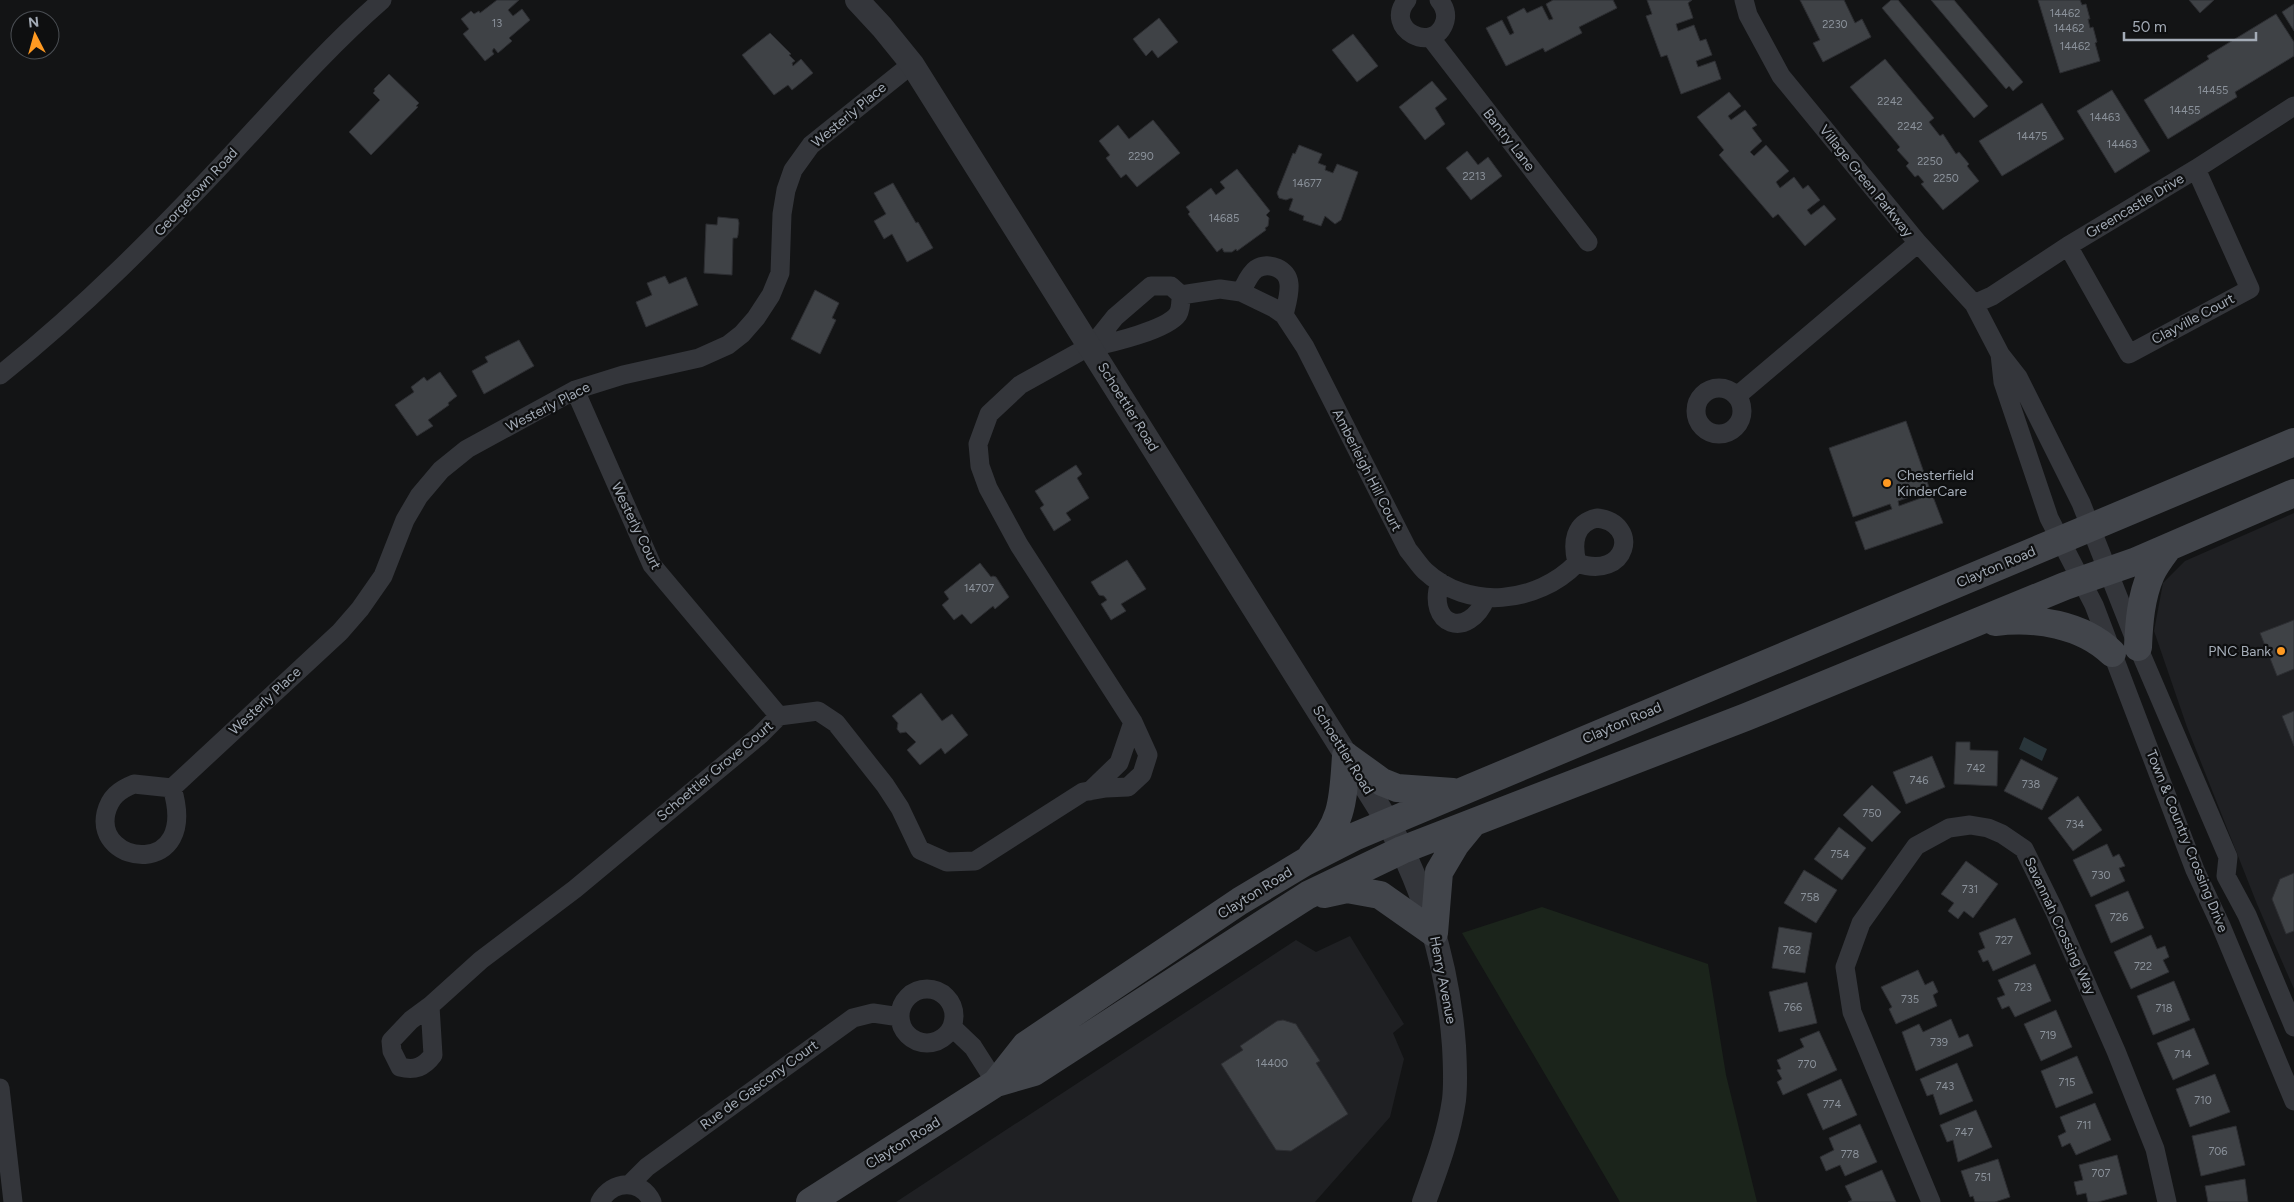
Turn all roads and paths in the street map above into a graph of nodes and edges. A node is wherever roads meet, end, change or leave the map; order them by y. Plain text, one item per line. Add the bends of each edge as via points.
1 (382, 0) edge
2 (857, 0) edge
3 (1407, 0) edge
4 (1744, 0) edge
5 (1443, 1) edge
6 (1430, 37) junction
7 (912, 64) junction
8 (2292, 112) edge
9 (2196, 169) junction
10 (1588, 242) dead end
11 (1918, 244) junction
12 (2068, 246) junction
13 (1241, 292) junction
14 (1181, 295) junction
15 (1974, 304) junction
16 (1284, 315) junction
17 (1091, 347) junction
18 (2000, 354) junction
19 (0, 375) edge
20 (575, 390) junction
21 (1737, 396) dead end
22 (2294, 442) edge
23 (2294, 493) edge
24 (2090, 527) junction
25 (2060, 539) junction
26 (2168, 548) junction
27 (1576, 564) dead end
28 (2107, 571) junction
29 (2080, 581) junction
30 (1440, 582) junction
31 (1486, 598) junction
32 (1974, 624) junction
33 (2125, 650) junction
34 (779, 716) junction
35 (1133, 722) junction
36 (1346, 756) junction
37 (172, 788) dead end
38 (1090, 791) junction
39 (1459, 792) junction
40 (1388, 822) junction
41 (1473, 823) junction
42 (1402, 850) junction
43 (1305, 862) junction
44 (1308, 895) junction
45 (1434, 932) junction
46 (430, 1006) dead end
47 (900, 1017) junction
48 (952, 1027) junction
49 (2294, 1028) edge
50 (996, 1083) junction
51 (0, 1088) edge
52 (2294, 1101) edge
53 (630, 1184) junction
54 (13, 1202) edge
55 (600, 1202) edge
56 (652, 1202) edge
57 (810, 1202) edge
58 (1424, 1202) edge
59 (1931, 1202) edge
60 (2167, 1202) edge

1 - 19 street, Georgetown Road via 138,252 67,319
2 - 7 street, Schoettler Road
3 - 6 street via 1401,12 1404,27 1415,36
4 - 11 street, Village Green Parkway via 1748,15 1781,76
5 - 6 street via 1444,23
6 - 10 street, Bantry Lane
7 - 17 street, Schoettler Road
7 - 20 street, Westerly Place via 811,145 793,170 782,214 780,273 771,295 742,334 728,345 699,358 623,375
8 - 9 street, Greencastle Drive
9 - 12 street, Greencastle Drive
9 - 12 street, Clayville Court via 2250,289 2128,354
11 - 15 street, Village Green Parkway
11 - 21 street
12 - 15 street, Greencastle Drive via 1992,296
13 - 14 street, Amberleigh Hill Court via 1220,289
13 - 16 street, Amberleigh Hill Court
13 - 16 street via 1258,268 1278,268 1289,283
14 - 17 street via 1179,313 1171,322 1121,341
14 - 17 street via 1171,286 1151,286 1115,317
15 - 18 street, Village Green Parkway
16 - 30 street, Amberleigh Hill Court via 1305,347 1408,550 1425,571
17 - 35 street, Schoettler Grove Court via 1020,384 989,414 978,444 980,466 988,488 1019,545
17 - 36 street, Schoettler Road
18 - 24 street, Village Green Parkway via 2018,377 2081,502
18 - 25 street, Village Green Parkway via 2003,382 2049,518
20 - 34 street, Westerly Court via 652,565
20 - 37 street, Westerly Place via 468,449 441,470 419,496 405,520 383,576 360,609 340,632
22 - 24 main road, Clayton Road
23 - 26 main road, Clayton Road
24 - 25 main road, Clayton Road
24 - 28 street, Village Green Parkway
25 - 29 street, Village Green Parkway
25 - 39 main road, Clayton Road
26 - 28 main road, Clayton Road
26 - 33 main road via 2151,574 2140,614
27 - 31 street, Amberleigh Hill Court via 1558,579 1531,592
28 - 29 main road, Clayton Road
28 - 33 street, Town & Country Crossing Drive
29 - 32 main road, Clayton Road
29 - 33 street, Town & Country Crossing Drive
30 - 31 street, Amberleigh Hill Court
30 - 31 street via 1438,607 1452,622 1460,624 1473,618
32 - 33 main road via 2006,621 2061,625
32 - 41 main road, Clayton Road
33 - 49 street, Town & Country Crossing Drive via 2228,857 2226,876 2247,915
33 - 52 street, Town & Country Crossing Drive via 2195,870
34 - 38 street, Schoettler Grove Court via 818,711 836,723 885,785 920,850 946,862 975,862 1083,792
34 - 46 street, Schoettler Grove Court via 576,889 482,960
35 - 38 street, Schoettler Grove Court via 1119,763
35 - 38 street, Schoettler Grove Court via 1148,755 1142,774 1128,787
36 - 39 main road via 1382,782 1397,788
36 - 40 street, Schoettler Road
36 - 43 main road via 1339,817 1328,840
39 - 40 main road, Clayton Road
40 - 42 street, Henry Avenue
40 - 43 main road, Clayton Road
41 - 42 main road, Clayton Road
41 - 45 main road via 1439,872
42 - 44 main road, Clayton Road
42 - 45 street, Henry Avenue
43 - 50 main road, Clayton Road via 1232,906 1026,1045
44 - 45 main road via 1347,889 1380,895
44 - 50 main road, Clayton Road via 1034,1072
45 - 58 street, Henry Avenue via 1452,1010 1454,1099 1444,1145
47 - 48 street via 907,1034 922,1042 940,1040
47 - 48 street via 905,1000 928,988 937,990 950,1001 955,1018
47 - 53 street, Rue de Gascony Court via 873,1013 853,1018 655,1161
48 - 50 street via 973,1047
50 - 57 main road, Clayton Road
51 - 54 street
53 - 55 street, Rue de Gascony Court via 612,1188
53 - 56 street via 646,1192
59 - 60 street, Savannah Crossing Way via 1852,1012 1845,967 1861,923 1916,846 1949,828 1970,825 2002,834 2024,849 2054,910 2156,1149

